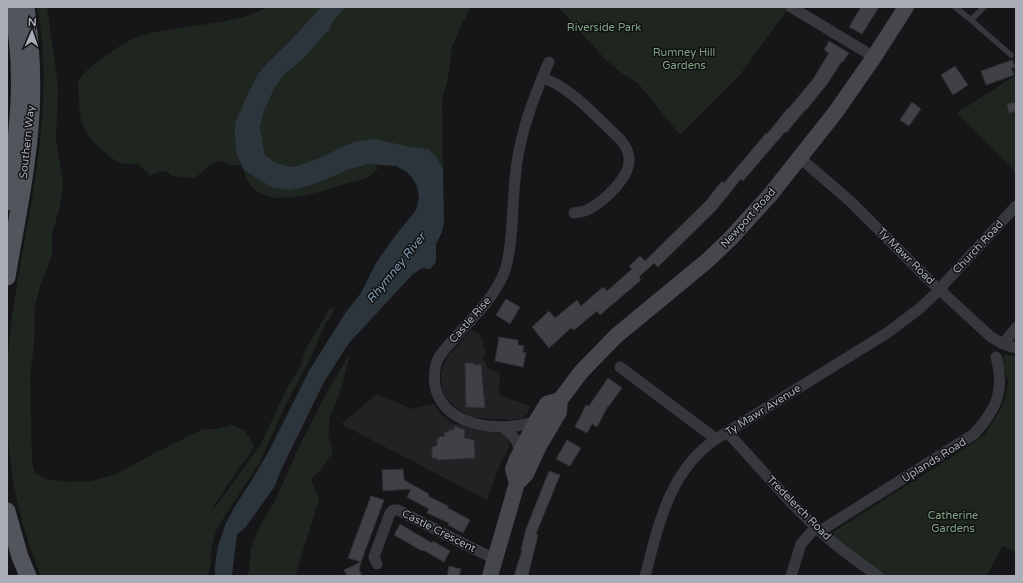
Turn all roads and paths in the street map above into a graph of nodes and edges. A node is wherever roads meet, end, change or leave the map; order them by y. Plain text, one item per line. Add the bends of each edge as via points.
1 (12, 7) edge
2 (26, 7) edge
3 (791, 7) edge
4 (906, 7) edge
5 (955, 7) edge
6 (984, 7) edge
7 (971, 20) junction
8 (1011, 54) dead end
9 (874, 57) junction
10 (549, 62) dead end
11 (542, 78) junction
12 (800, 158) junction
13 (7, 202) edge
14 (1016, 206) edge
15 (574, 213) dead end
16 (7, 276) edge
17 (939, 289) junction
18 (1016, 328) edge
19 (1003, 344) junction
20 (1016, 348) edge
21 (996, 357) dead end
22 (620, 367) dead end
23 (560, 400) junction
24 (536, 422) junction
25 (501, 427) junction
26 (727, 432) junction
27 (716, 439) junction
28 (520, 453) junction
29 (517, 483) junction
30 (7, 511) edge
31 (818, 529) junction
32 (7, 541) edge
33 (495, 559) junction
34 (377, 564) dead end
35 (18, 576) edge
36 (28, 576) edge
37 (490, 576) edge
38 (645, 576) edge
39 (791, 576) edge
40 (878, 576) edge

1 - 13 main road, Southern Way via 19,60 19,94 16,142
2 - 16 main road, Southern Way via 31,46 31,113 26,164
3 - 9 street
4 - 9 main road, Newport Road
5 - 7 lane
6 - 7 lane
7 - 8 lane
9 - 12 main road, Newport Road
10 - 11 street, Castle Rise
11 - 15 street via 567,90 620,139 630,161 628,170 619,183 600,202 588,210
11 - 25 street, Castle Rise via 528,113 519,147 504,272 488,302 439,357 435,372 435,386 439,398 454,415 473,423
12 - 17 street, Ty Mawr Road via 850,201
12 - 23 main road, Newport Road via 730,239 616,336 581,372
14 - 17 street, Church Road
17 - 19 street, Ty Mawr Road via 991,338
17 - 26 street, Ty Mawr Avenue via 919,309 887,332
18 - 19 street
19 - 20 street, Ty Mawr Road
21 - 31 street, Uplands Road via 1000,375 999,393 988,418 974,434
22 - 27 street
23 - 24 main road, Newport Road via 547,404
23 - 29 main road, Newport Road via 559,412 526,474
24 - 25 street, Castle Rise via 524,426
24 - 28 main road, Newport Road
25 - 28 street via 514,437
26 - 27 street, Ty Mawr Avenue
26 - 31 street, Tredelerch Road
27 - 38 street, Ty Mawr Avenue via 700,450 677,482 658,526
28 - 29 main road, Newport Road via 513,469
29 - 33 main road, Newport Road
30 - 36 main road
31 - 39 street, Uplands Road via 802,544
31 - 40 street, Tredelerch Road
32 - 35 main road
33 - 34 street, Castle Crescent via 398,510 393,510 374,558
33 - 37 main road, Newport Road

